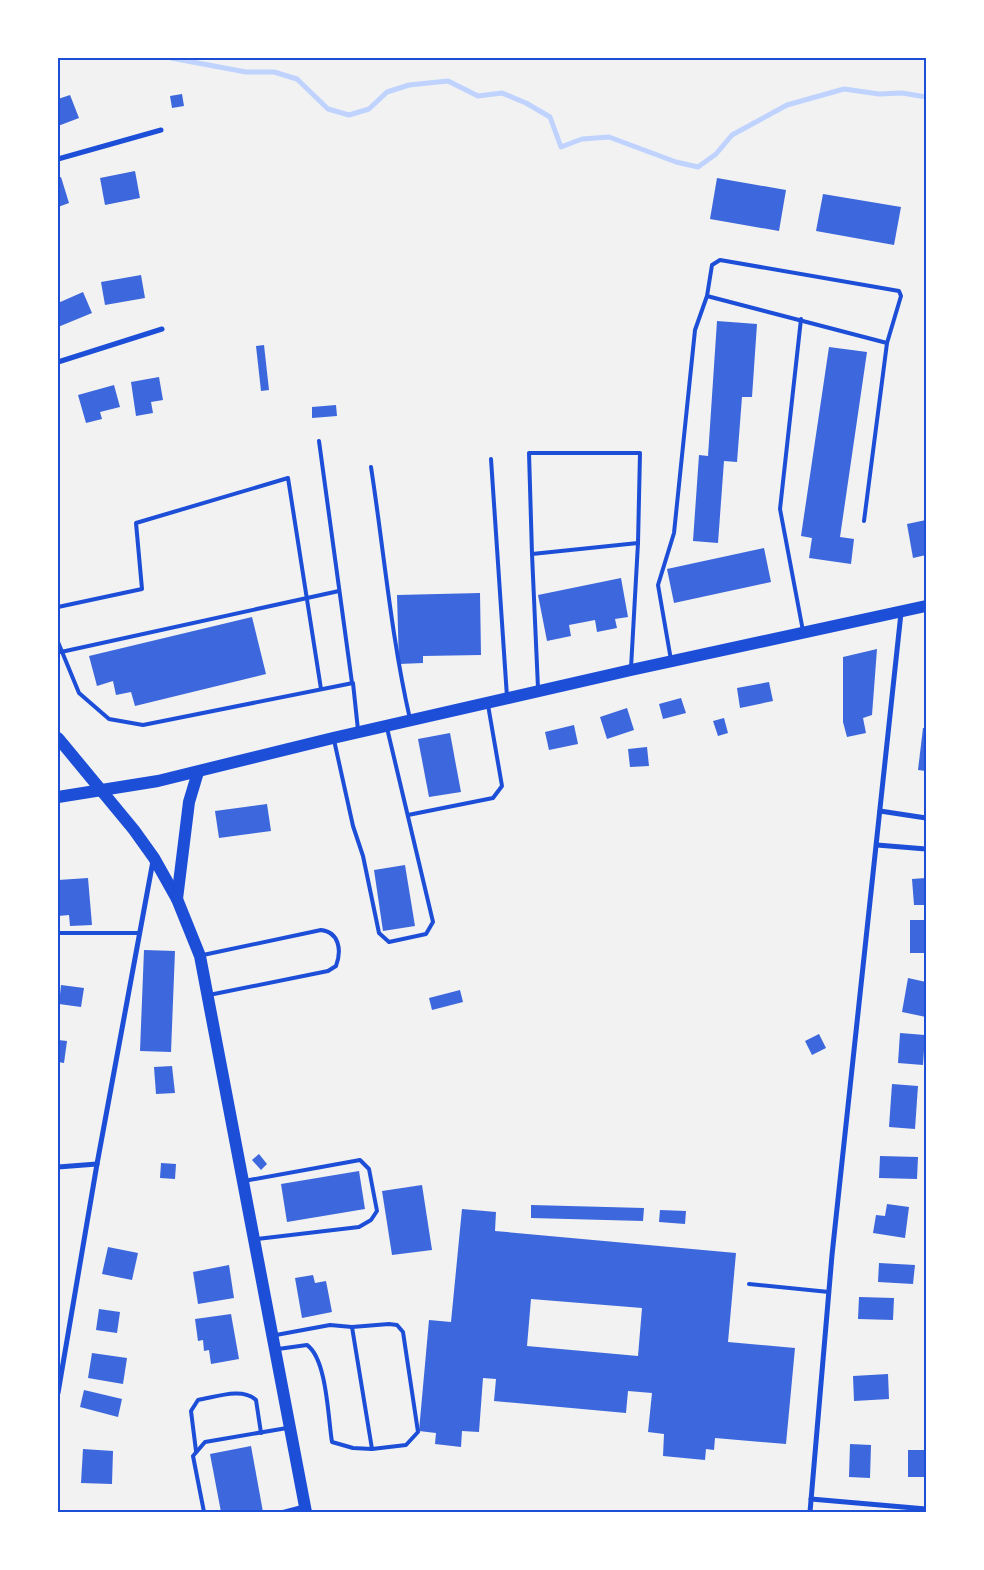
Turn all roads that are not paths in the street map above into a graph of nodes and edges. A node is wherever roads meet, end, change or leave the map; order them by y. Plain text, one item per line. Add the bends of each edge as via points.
1 (161, 130) dead end
2 (58, 159) edge
3 (707, 296) junction
4 (801, 319) junction
5 (162, 329) dead end
6 (887, 343) junction
7 (58, 362) edge
8 (319, 441) dead end
9 (491, 459) dead end
10 (371, 467) dead end
11 (864, 521) dead end
12 (638, 543) junction
13 (532, 554) junction
14 (339, 591) junction
15 (307, 599) junction
16 (926, 606) edge
17 (58, 607) edge
18 (901, 612) junction
19 (804, 634) junction
20 (58, 642) edge
21 (61, 652) junction
22 (672, 662) junction
23 (631, 670) junction
24 (352, 683) junction
25 (321, 689) junction
26 (538, 692) junction
27 (507, 699) junction
28 (488, 703) junction
29 (410, 720) junction
30 (387, 726) junction
31 (358, 732) junction
32 (58, 738) edge
33 (333, 738) junction
34 (198, 772) junction
35 (99, 790) junction
36 (58, 797) edge
37 (880, 811) junction
38 (408, 815) junction
39 (926, 818) edge
40 (877, 845) junction
41 (926, 849) edge
42 (154, 858) junction
43 (177, 899) junction
44 (58, 933) edge
45 (140, 933) junction
46 (200, 956) junction
47 (207, 996) junction
48 (97, 1164) junction
49 (58, 1167) edge
50 (242, 1181) junction
51 (253, 1240) junction
52 (749, 1284) dead end
53 (829, 1292) junction
54 (352, 1327) junction
55 (271, 1336) junction
56 (274, 1349) junction
57 (58, 1393) edge
58 (289, 1428) junction
59 (261, 1433) junction
60 (372, 1449) junction
61 (196, 1451) junction
62 (811, 1499) junction
63 (305, 1509) edge
64 (926, 1509) edge
65 (204, 1512) edge
66 (283, 1512) edge
67 (810, 1512) edge

1 - 2 street
3 - 4 lane
3 - 6 lane via 712,265 720,260 899,291 901,296
3 - 22 lane via 695,330 674,533 658,585
4 - 6 lane
4 - 19 lane via 780,509
5 - 7 street
6 - 11 lane
8 - 14 lane
9 - 27 lane
10 - 29 lane via 386,563 396,661
12 - 13 lane
12 - 13 lane via 640,453 529,453
12 - 23 lane
13 - 26 lane
14 - 15 lane
14 - 24 lane
15 - 17 lane via 288,478 136,523 142,589
15 - 21 lane
15 - 25 lane
16 - 18 main road
18 - 19 main road
18 - 37 street
19 - 22 main road
20 - 21 lane
21 - 25 lane via 79,693 109,719 143,725
22 - 23 main road
23 - 26 main road
24 - 25 lane
24 - 31 lane
26 - 27 main road
27 - 28 main road
28 - 29 main road
28 - 38 lane via 502,786 493,798
29 - 30 main road
30 - 31 main road
30 - 38 lane
31 - 33 main road
32 - 35 main road
33 - 34 main road
33 - 38 lane via 379,932 389,942 426,934 433,922
34 - 35 main road
34 - 43 main road via 189,802
35 - 36 main road
35 - 42 main road
37 - 39 street
37 - 40 street
40 - 41 street
40 - 53 street
42 - 43 main road
42 - 45 street
43 - 46 main road
44 - 45 lane
45 - 48 street
46 - 47 main road
46 - 47 lane via 320,930 330,931 339,947 336,966 328,971
47 - 50 main road
48 - 49 street
48 - 57 street
50 - 51 main road
50 - 51 lane via 360,1160 369,1169 377,1211 371,1220 359,1227
51 - 55 main road
52 - 53 lane
53 - 62 street
54 - 55 lane via 330,1326
54 - 60 lane
54 - 60 lane via 397,1324 403,1332 418,1432 406,1445
55 - 56 main road
56 - 58 main road
56 - 60 lane via 307,1345 314,1350 320,1365 332,1442
58 - 59 lane
58 - 63 main road
59 - 61 lane via 205,1442
59 - 61 lane via 256,1400 252,1396 235,1394 198,1400 191,1411
61 - 65 lane via 193,1456
62 - 64 street
62 - 67 street
63 - 66 lane

